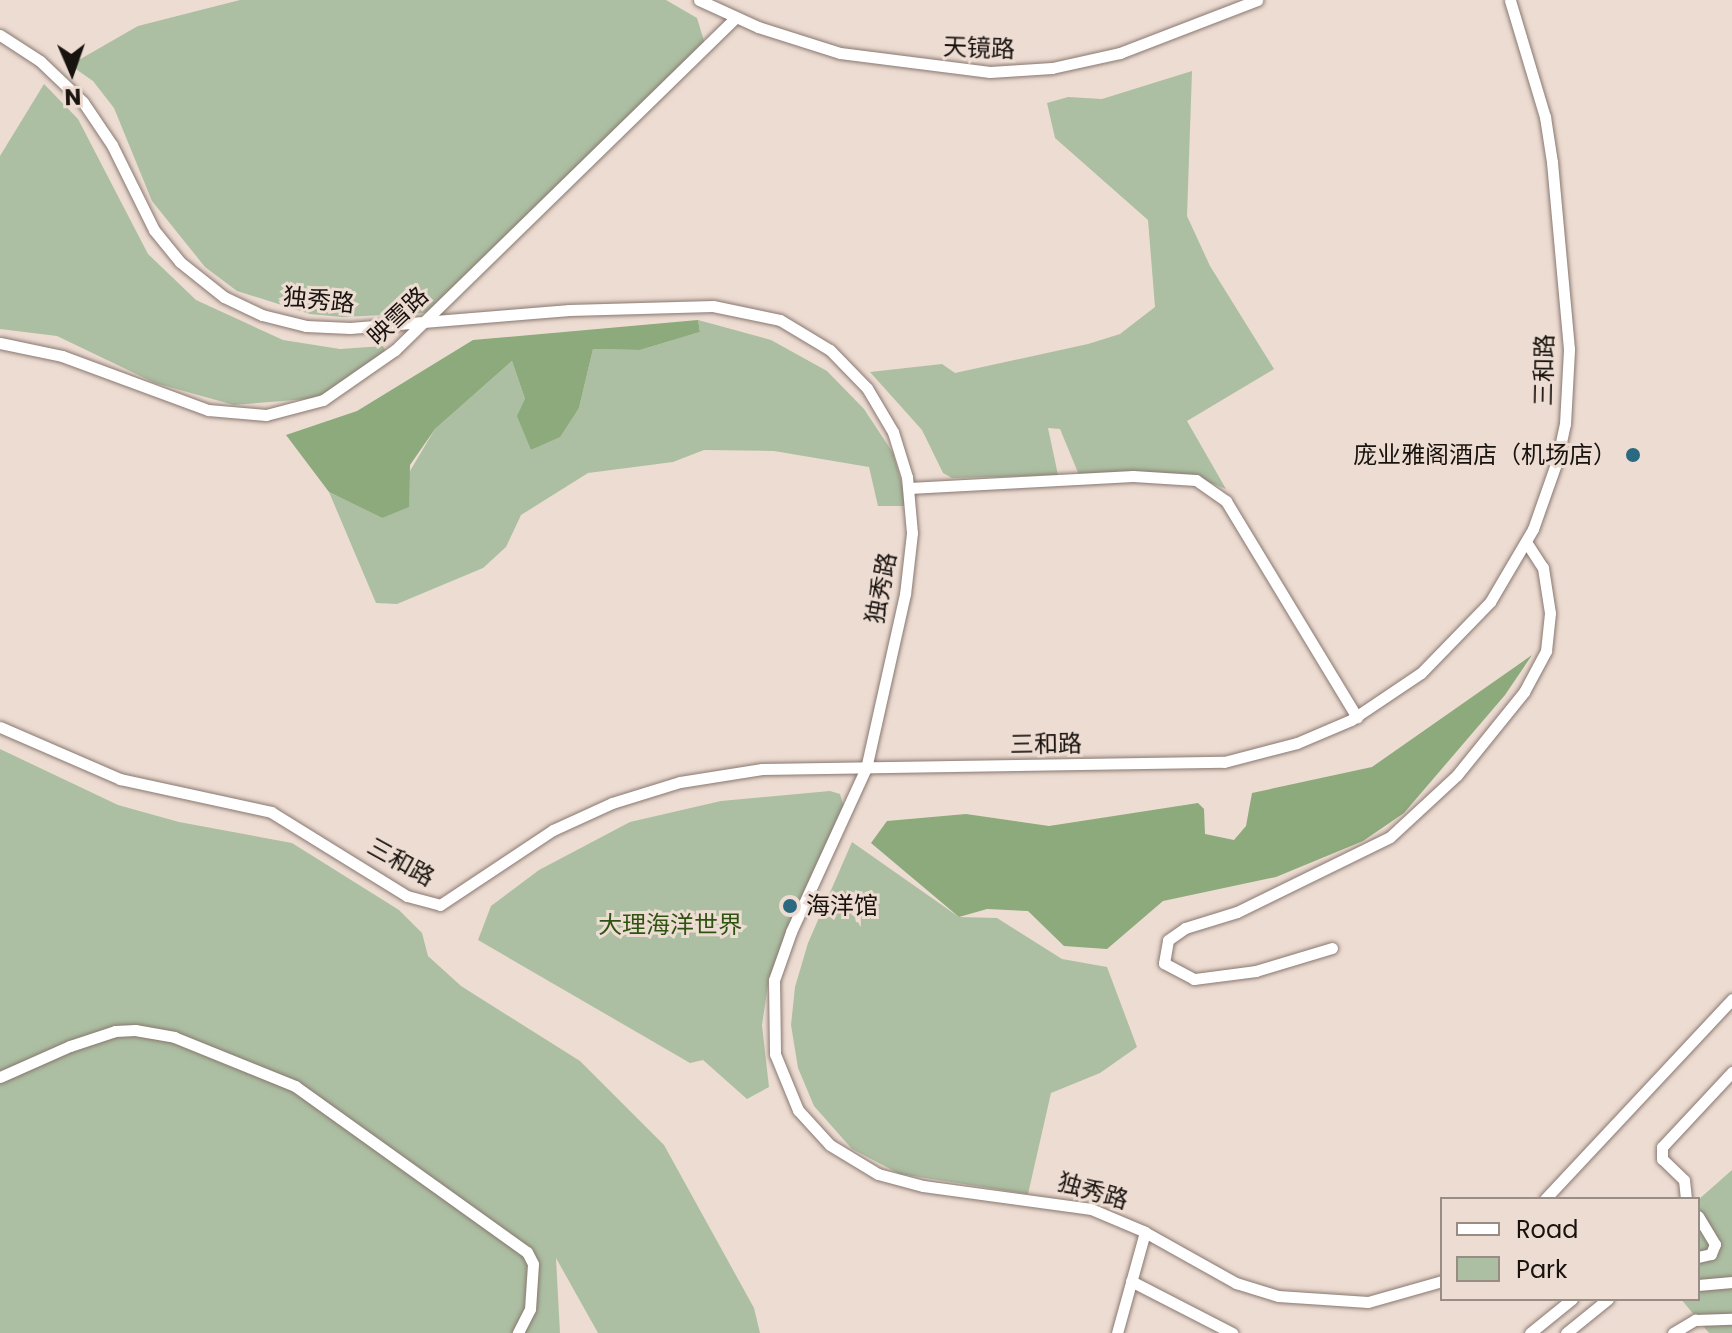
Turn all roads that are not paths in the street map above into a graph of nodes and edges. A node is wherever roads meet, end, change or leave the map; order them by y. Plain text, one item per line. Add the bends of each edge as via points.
1 (699, 0) edge
2 (1257, 0) edge
3 (1510, 0) edge
4 (735, 18) junction
5 (0, 35) edge
6 (423, 323) junction
7 (0, 343) edge
8 (909, 488) junction
9 (1526, 542) junction
10 (1357, 717) junction
11 (0, 727) edge
12 (866, 768) junction
13 (1332, 948) dead end
14 (1732, 999) edge
15 (1732, 1072) edge
16 (0, 1077) edge
17 (1547, 1197) edge
18 (1686, 1197) edge
19 (1700, 1219) edge
20 (1145, 1232) junction
21 (1700, 1257) edge
22 (1131, 1281) junction
23 (1440, 1282) edge
24 (1732, 1282) edge
25 (1700, 1285) edge
26 (1570, 1301) edge
27 (1606, 1301) edge
28 (1732, 1319) edge
29 (518, 1333) edge
30 (1117, 1333) edge
31 (1232, 1333) edge
32 (1530, 1333) edge
33 (1566, 1333) edge
34 (1673, 1333) edge

1 - 4 street, 天镜路
2 - 4 street, 天镜路 via 1120,53 1006,72 857,57
3 - 9 street, 三和路 via 1545,117 1569,349 1565,424 1557,461
4 - 6 street, 映雪路
5 - 6 street, 独秀路 via 40,61 83,102 112,145 154,230 180,262 213,289 262,315 306,326
6 - 7 street, 映雪路 via 340,392 306,407 266,415 189,406 62,356
6 - 8 street, 独秀路 via 677,305 725,307 780,320 830,350 867,388 893,432
8 - 10 street via 1133,476 1196,480 1226,501
8 - 12 street, 独秀路 via 908,579
9 - 10 street, 三和路 via 1490,602 1460,637 1421,673
9 - 13 street via 1543,568 1550,613 1546,651 1524,692 1457,775 1390,837 1237,912 1185,928 1168,940 1164,963 1194,979 1256,971
10 - 12 street, 三和路 via 1297,743 1224,762
11 - 12 street, 三和路 via 120,779 271,812 407,896 440,905 553,830 612,803 680,782 762,769
12 - 20 street, 独秀路 via 774,980 773,1044 794,1103 830,1145 878,1174 923,1186 1077,1206
14 - 17 street
15 - 18 street via 1662,1147 1662,1159 1684,1180
16 - 29 street via 85,1041 135,1030 174,1037 295,1086 527,1252 533,1264 530,1309
19 - 21 street via 1715,1244 1711,1254
20 - 22 street
20 - 23 street, 独秀路 via 1236,1283 1297,1300 1368,1302
22 - 30 street
22 - 31 street
24 - 25 street
26 - 32 street
27 - 33 street
28 - 34 street via 1695,1320

